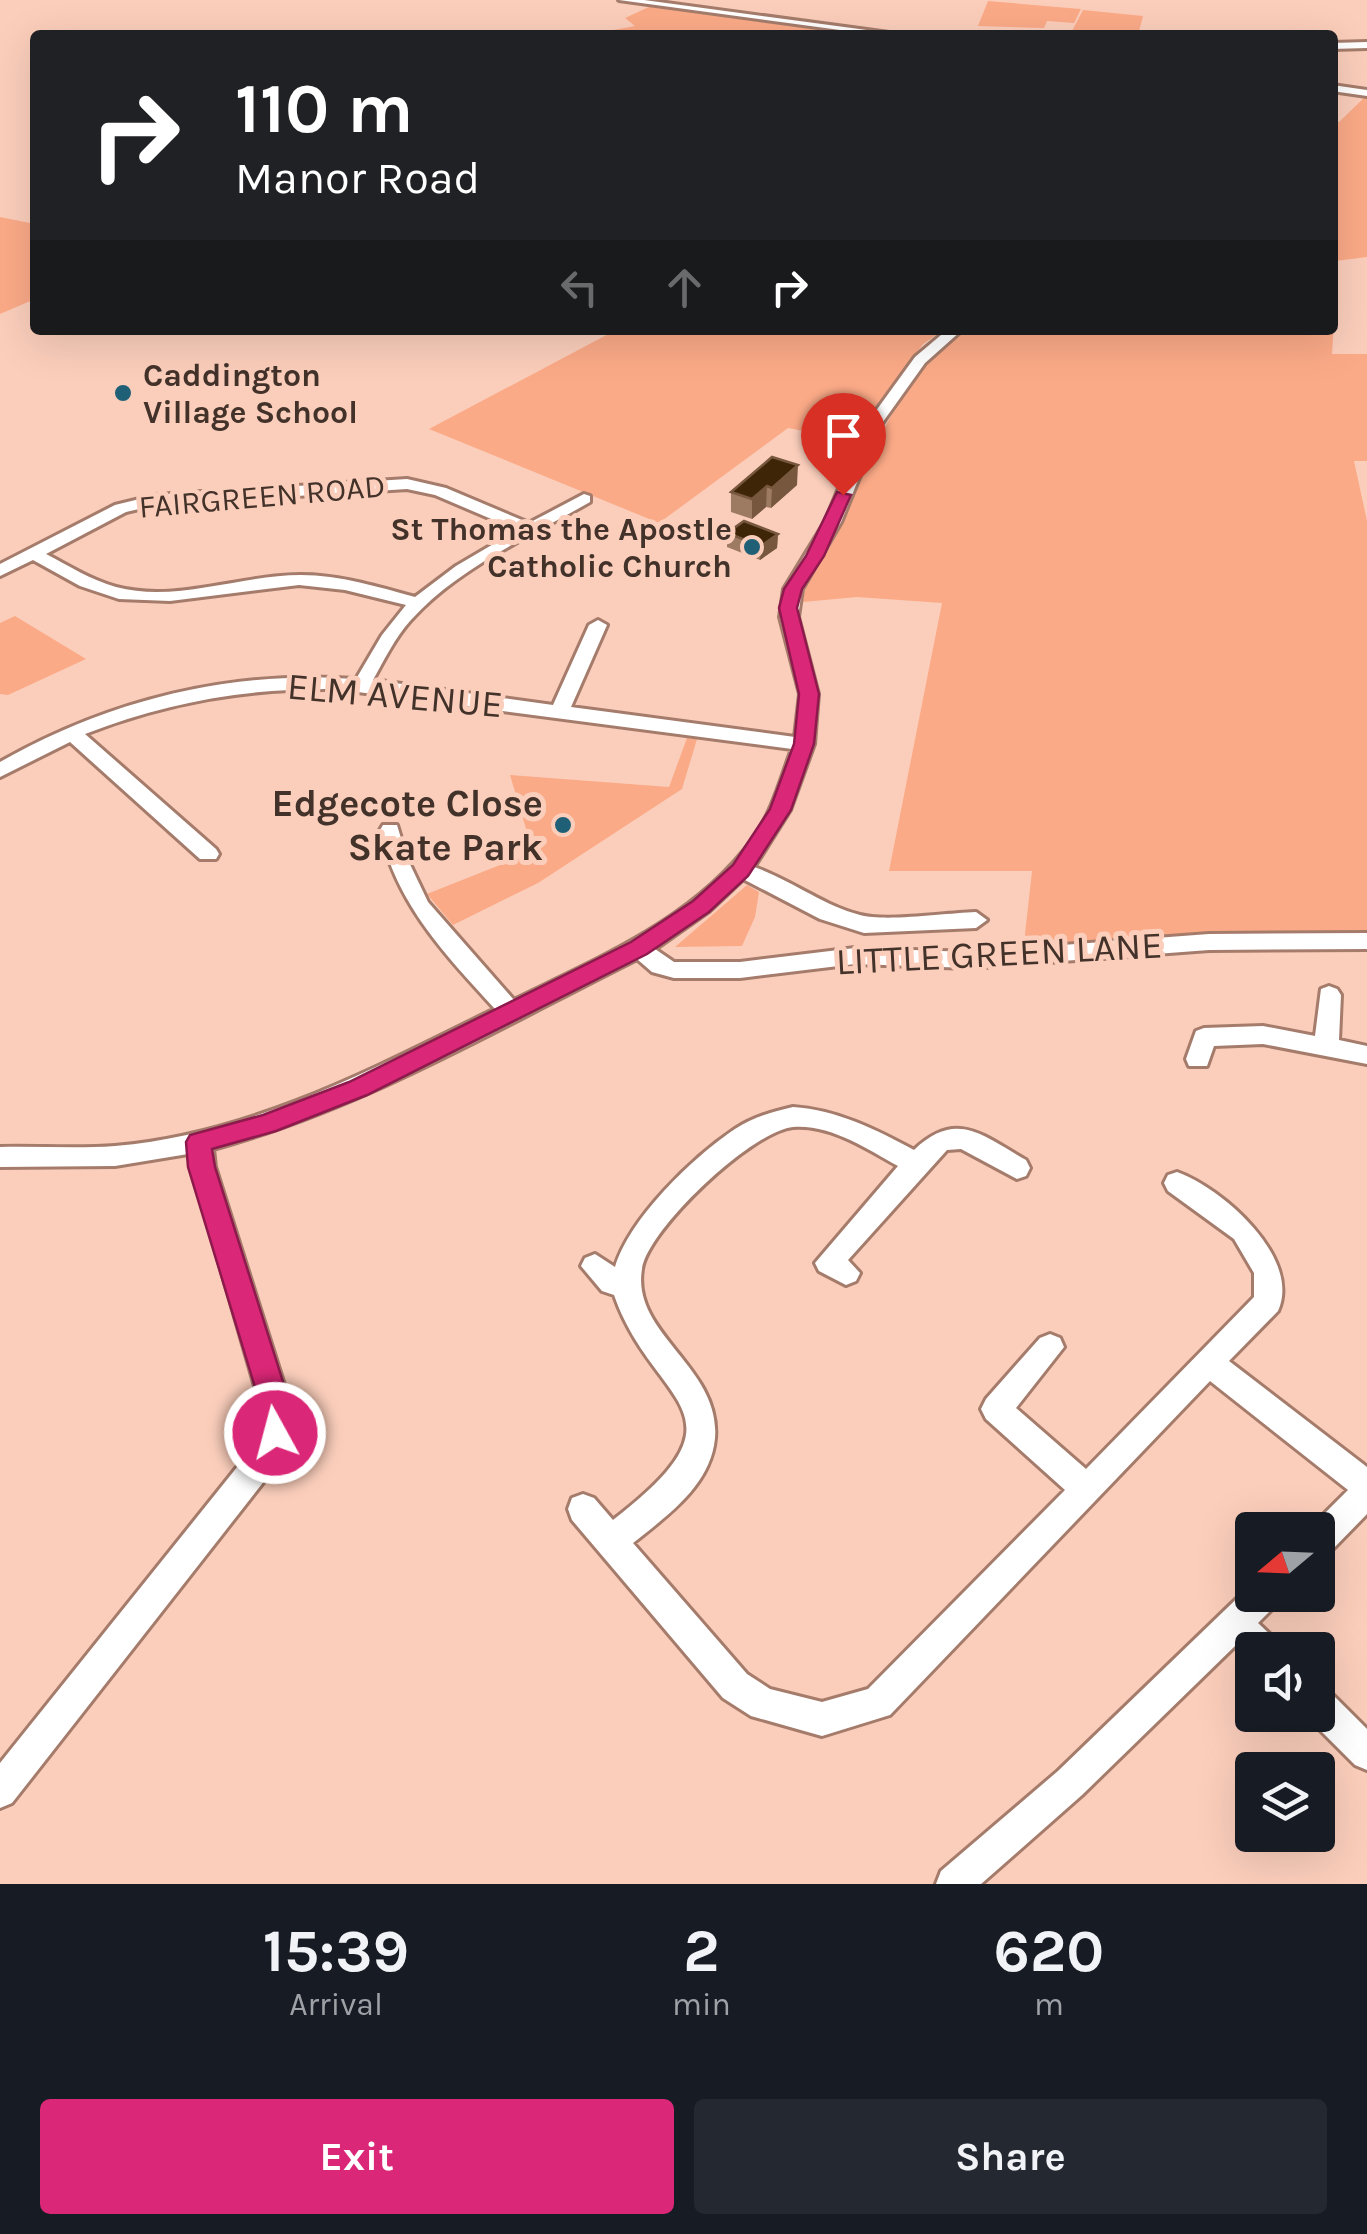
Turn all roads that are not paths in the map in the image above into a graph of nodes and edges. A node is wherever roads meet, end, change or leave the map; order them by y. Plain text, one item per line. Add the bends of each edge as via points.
1 (623, 0) edge
2 (860, 30) edge
3 (1367, 44) edge
4 (1338, 46) edge
5 (1338, 89) edge
6 (1367, 93) edge
7 (949, 335) edge
8 (584, 499) dead end
9 (530, 530) junction
10 (34, 554) junction
11 (0, 570) edge
12 (419, 603) junction
13 (598, 625) dead end
14 (361, 686) junction
15 (559, 712) junction
16 (71, 732) junction
17 (804, 744) junction
18 (0, 771) edge
19 (390, 830) dead end
20 (208, 854) dead end
21 (740, 870) junction
22 (976, 920) dead end
23 (1367, 941) edge
24 (639, 948) junction
25 (1329, 994) dead end
26 (512, 1012) junction
27 (1198, 1039) dead end
28 (1327, 1046) junction
29 (1367, 1055) edge
30 (199, 1142) junction
31 (0, 1157) edge
32 (916, 1164) junction
33 (1018, 1168) dead end
34 (1177, 1183) dead end
35 (829, 1262) dead end
36 (595, 1266) dead end
37 (626, 1286) junction
38 (1050, 1347) dead end
39 (1207, 1361) junction
40 (1084, 1486) junction
41 (1367, 1490) edge
42 (583, 1509) dead end
43 (1335, 1524) edge
44 (611, 1541) junction
45 (1247, 1612) edge
46 (1235, 1624) junction
47 (1243, 1632) edge
48 (1335, 1721) edge
49 (1367, 1752) edge
50 (0, 1792) edge
51 (954, 1884) edge

1 - 2 street
3 - 4 street
5 - 6 street
7 - 17 street via 920,360 872,426 833,522 793,589 789,617 809,694
8 - 9 street
9 - 10 street, FAIRGREEN ROAD via 440,491 366,485 156,500 121,508
9 - 12 street
10 - 11 street, FAIRGREEN ROAD
10 - 12 street via 123,594 300,580 338,582
12 - 14 street
13 - 15 street
14 - 15 street, ELM AVENUE
14 - 16 street, ELM AVENUE via 284,683 219,690 150,704
15 - 17 street, ELM AVENUE
16 - 18 street, ELM AVENUE
16 - 20 street
17 - 21 street via 780,810
19 - 26 street via 400,876 418,909
21 - 22 street via 864,925
21 - 24 street
23 - 24 street, LITTLE GREEN LANE via 1209,942 970,960 856,956 740,970 674,970
24 - 26 street
25 - 28 street
26 - 30 street via 329,1101
27 - 28 street via 1263,1035
28 - 29 street
30 - 31 street via 91,1158
30 - 50 street via 276,1407 275,1433 265,1456
32 - 33 street via 941,1140 964,1138
32 - 35 street
32 - 37 street via 840,1124 810,1117 767,1122 725,1149 653,1222 634,1254
34 - 39 street via 1243,1231 1268,1271 1268,1302
36 - 37 street
37 - 44 street via 630,1306 688,1384 701,1436 677,1485
38 - 40 street via 993,1411
39 - 40 street
39 - 41 street
40 - 44 street via 878,1703 822,1719 763,1704 734,1686
41 - 43 street
42 - 44 street
45 - 46 street
46 - 47 street
46 - 51 street
48 - 49 street

